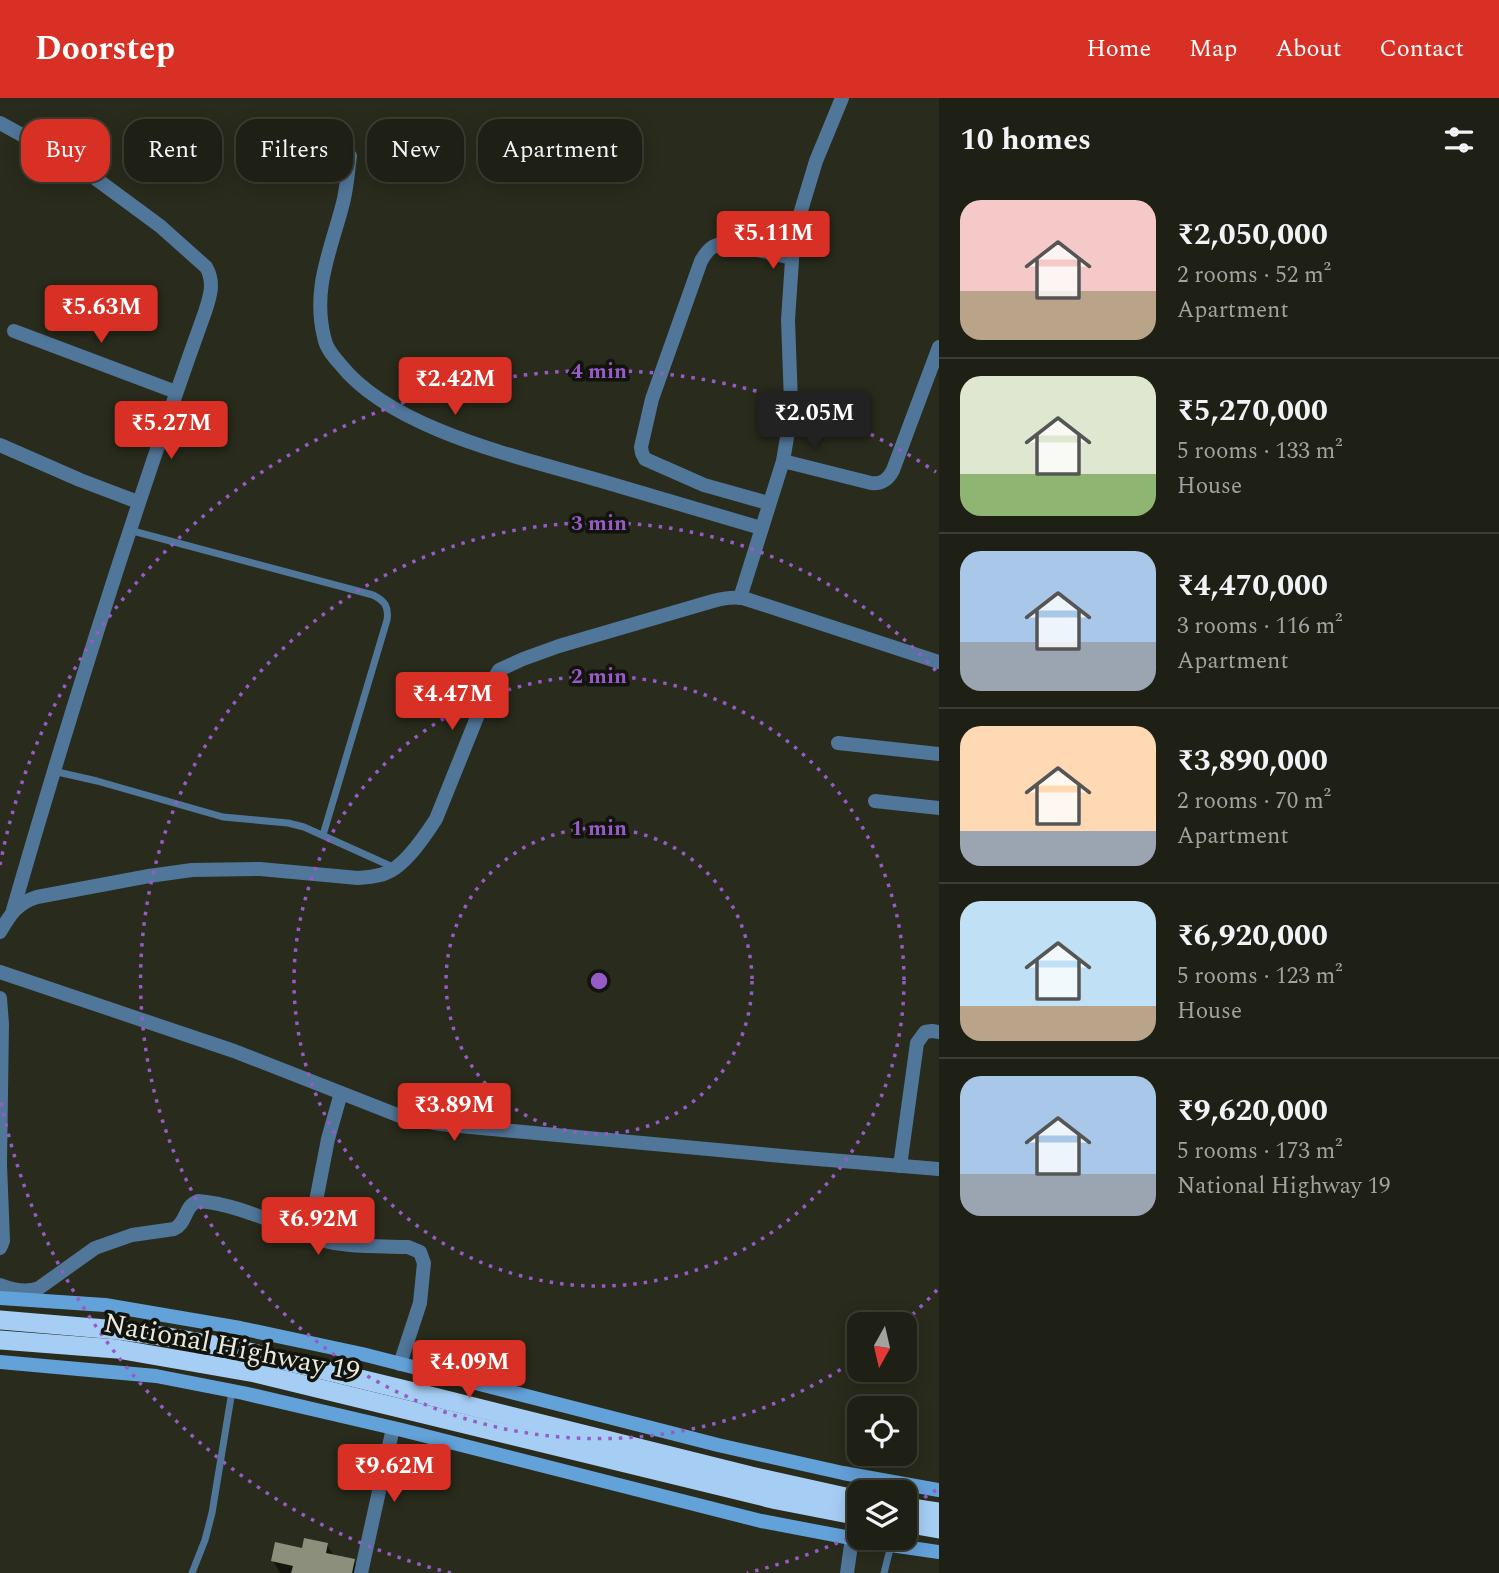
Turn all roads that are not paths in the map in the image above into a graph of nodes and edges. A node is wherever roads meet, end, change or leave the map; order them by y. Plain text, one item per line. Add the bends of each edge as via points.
1 (842, 98) edge
2 (0, 123) edge
3 (346, 182) edge
4 (792, 258) junction
5 (14, 331) dead end
6 (939, 347) edge
7 (176, 392) junction
8 (0, 445) edge
9 (783, 461) junction
10 (138, 502) junction
11 (768, 503) junction
12 (761, 528) junction
13 (129, 530) junction
14 (740, 597) junction
15 (939, 662) edge
16 (838, 743) dead end
17 (939, 754) edge
18 (53, 771) junction
19 (876, 801) dead end
20 (939, 808) edge
21 (323, 835) junction
22 (396, 868) junction
23 (13, 910) junction
24 (0, 932) edge
25 (0, 972) edge
26 (0, 998) edge
27 (939, 1032) edge
28 (0, 1081) edge
29 (341, 1093) junction
30 (900, 1166) junction
31 (939, 1169) edge
32 (311, 1236) junction
33 (0, 1248) edge
34 (0, 1285) edge
35 (0, 1298) edge
36 (0, 1320) edge
37 (0, 1340) edge
38 (0, 1362) edge
39 (400, 1364) junction
40 (232, 1391) junction
41 (393, 1427) junction
42 (939, 1490) edge
43 (847, 1497) edge
44 (917, 1509) edge
45 (939, 1512) edge
46 (847, 1514) edge
47 (917, 1525) edge
48 (939, 1529) edge
49 (847, 1537) edge
50 (917, 1549) edge
51 (850, 1550) edge
52 (890, 1550) edge
53 (939, 1552) edge
54 (192, 1573) edge
55 (361, 1573) edge
56 (847, 1573) edge
57 (884, 1573) edge

1 - 4 street via 816,161
2 - 7 street via 80,167 170,235 209,272 211,293
3 - 12 street via 322,277 319,310 324,340 362,387 418,421 489,448
4 - 9 street via 788,320 791,403
4 - 11 street via 726,243 709,248 652,399 641,447 645,458 692,481
5 - 7 street
6 - 9 street via 886,480 871,483
7 - 10 street
8 - 10 street
9 - 11 street
10 - 13 street
11 - 12 street
12 - 14 street
13 - 18 street
13 - 21 lane via 382,599 388,609 387,620
14 - 15 street
14 - 22 street via 559,646 499,670 436,819
16 - 17 street
18 - 21 lane via 223,817 288,823
18 - 23 street
19 - 20 street
21 - 22 lane
22 - 23 street via 358,878 260,869 192,870 37,897
23 - 24 street
25 - 29 street via 234,1051
26 - 28 street
27 - 30 street via 925,1032 917,1043
28 - 33 street
29 - 30 street via 434,1124
29 - 32 street
30 - 31 street
32 - 34 street via 244,1211 198,1201 189,1206 179,1226 104,1245 39,1288 22,1291
32 - 39 street via 345,1244 408,1247 422,1255 420,1303
35 - 39 main road via 105,1304
36 - 43 highway via 118,1330 232,1348
37 - 46 highway, National Highway 19 via 117,1349 255,1373
38 - 40 main road via 156,1376
39 - 42 main road via 719,1445
40 - 41 main road
40 - 54 lane via 212,1513
41 - 49 main road via 748,1517
41 - 55 street
44 - 45 highway
47 - 48 highway
50 - 53 main road
51 - 56 street
52 - 57 lane

